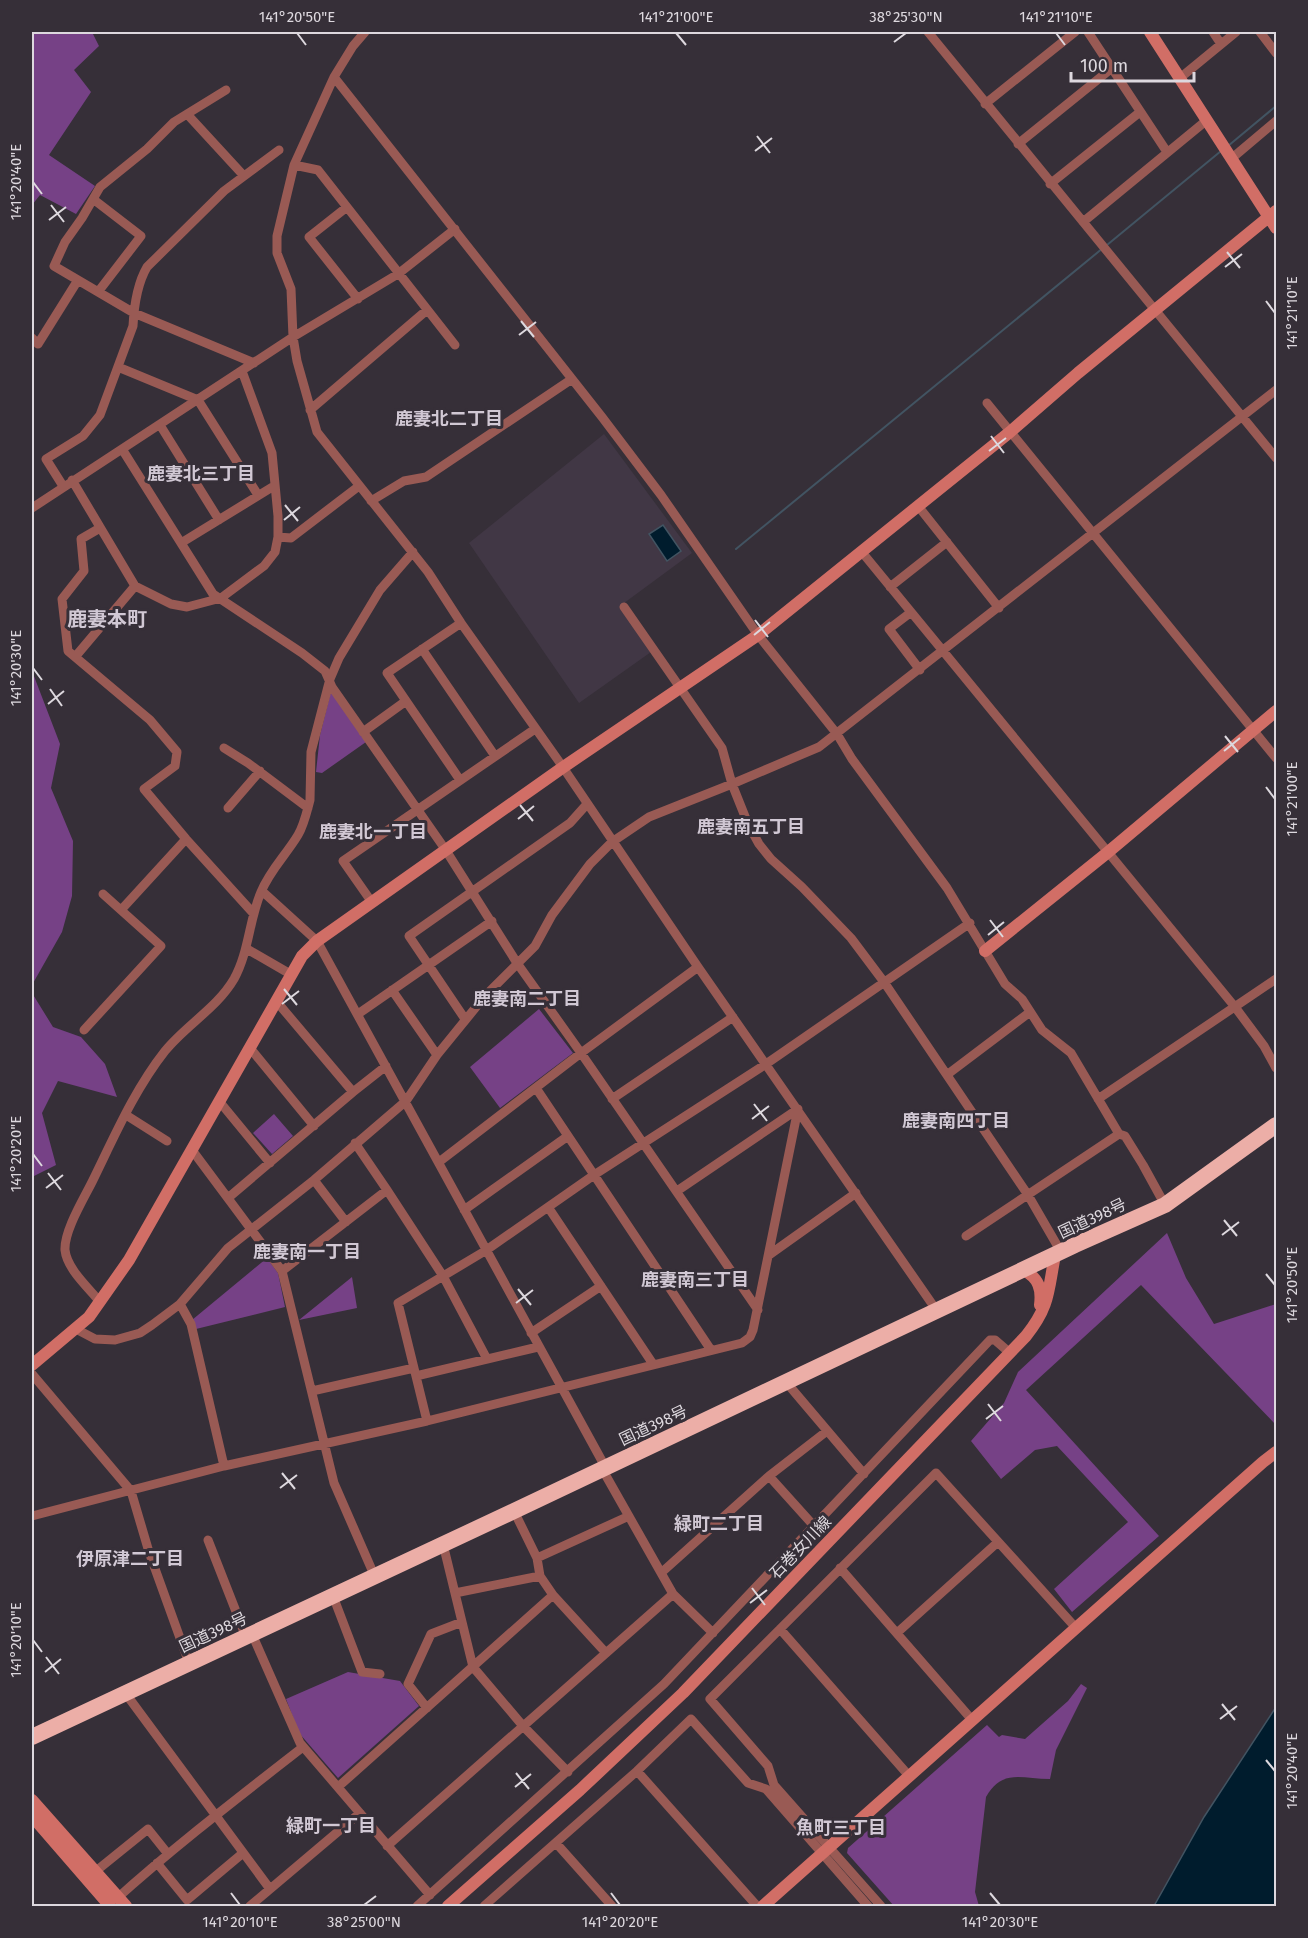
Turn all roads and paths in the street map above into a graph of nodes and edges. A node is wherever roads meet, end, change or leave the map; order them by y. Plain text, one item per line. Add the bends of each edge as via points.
1 (365, 32) edge
2 (928, 32) edge
3 (1075, 32) edge
4 (1088, 32) edge
5 (1150, 32) edge
6 (1213, 32) edge
7 (1236, 32) edge
8 (1260, 32) edge
9 (1221, 44) junction
10 (1276, 52) edge
11 (1112, 68) junction
12 (334, 77) junction
13 (1180, 78) junction
14 (226, 90) dead end
15 (985, 104) junction
16 (1140, 112) junction
17 (187, 114) junction
18 (1207, 120) junction
19 (1276, 122) edge
20 (1018, 144) junction
21 (279, 150) dead end
22 (1167, 152) junction
23 (1227, 152) junction
24 (294, 165) junction
25 (244, 176) junction
26 (1050, 183) junction
27 (93, 199) junction
28 (347, 207) junction
29 (1273, 214) edge
30 (1083, 222) junction
31 (1276, 228) edge
32 (455, 230) junction
33 (398, 274) junction
34 (78, 280) junction
35 (98, 292) junction
36 (358, 299) junction
37 (427, 310) junction
38 (1155, 311) junction
39 (134, 313) junction
40 (293, 337) junction
41 (32, 339) edge
42 (455, 345) dead end
43 (254, 363) junction
44 (118, 367) junction
45 (242, 371) junction
46 (572, 379) junction
47 (1276, 390) edge
48 (198, 400) junction
49 (987, 403) dead end
50 (310, 410) junction
51 (1242, 417) junction
52 (160, 425) junction
53 (1010, 432) junction
54 (122, 449) junction
55 (1276, 458) edge
56 (68, 483) junction
57 (274, 486) junction
58 (359, 486) junction
59 (258, 495) junction
60 (371, 501) junction
61 (918, 506) junction
62 (32, 508) edge
63 (219, 520) junction
64 (100, 528) junction
65 (1093, 534) junction
66 (278, 537) junction
67 (947, 542) junction
68 (181, 543) junction
69 (413, 552) junction
70 (861, 552) junction
71 (135, 586) junction
72 (890, 587) junction
73 (221, 598) junction
74 (624, 608) dead end
75 (999, 608) junction
76 (910, 613) junction
77 (461, 623) junction
78 (758, 635) junction
79 (422, 649) junction
80 (942, 652) junction
81 (75, 657) junction
82 (920, 670) junction
83 (330, 679) junction
84 (681, 687) junction
85 (406, 701) junction
86 (1276, 711) edge
87 (535, 729) junction
88 (1253, 730) junction
89 (363, 732) junction
90 (837, 734) junction
91 (224, 748) dead end
92 (495, 756) junction
93 (1276, 758) edge
94 (562, 768) junction
95 (260, 771) junction
96 (460, 780) junction
97 (732, 784) junction
98 (587, 804) junction
99 (228, 808) dead end
100 (308, 808) junction
101 (417, 810) junction
102 (186, 839) junction
103 (612, 842) junction
104 (445, 849) junction
105 (1107, 853) junction
106 (262, 891) junction
107 (473, 892) junction
108 (103, 894) dead end
109 (371, 901) junction
110 (121, 910) junction
111 (253, 913) junction
112 (492, 921) junction
113 (970, 923) junction
114 (316, 941) junction
115 (247, 949) junction
116 (985, 951) junction
117 (517, 963) junction
118 (428, 965) junction
119 (698, 967) junction
120 (292, 975) junction
121 (1276, 979) edge
122 (884, 982) junction
123 (392, 990) junction
124 (277, 1002) junction
125 (1235, 1007) junction
126 (1030, 1012) junction
127 (358, 1014) junction
128 (733, 1017) junction
129 (465, 1019) junction
130 (84, 1030) dead end
131 (250, 1048) junction
132 (581, 1053) junction
133 (437, 1055) junction
134 (766, 1064) junction
135 (386, 1066) junction
136 (1276, 1068) edge
137 (948, 1074) junction
138 (536, 1088) junction
139 (353, 1092) junction
140 (612, 1099) junction
141 (1098, 1099) junction
142 (219, 1101) junction
143 (406, 1101) junction
144 (798, 1109) junction
145 (126, 1115) junction
146 (1276, 1125) edge
147 (314, 1126) junction
148 (1119, 1134) junction
149 (568, 1136) junction
150 (167, 1141) dead end
151 (355, 1143) junction
152 (642, 1144) junction
153 (192, 1150) junction
154 (439, 1162) junction
155 (270, 1163) junction
156 (594, 1175) junction
157 (314, 1180) junction
158 (387, 1190) junction
159 (677, 1191) junction
160 (856, 1193) junction
161 (1028, 1195) junction
162 (228, 1198) junction
163 (1165, 1205) junction
164 (548, 1207) junction
165 (464, 1210) junction
166 (346, 1222) junction
167 (252, 1229) junction
168 (966, 1236) dead end
169 (485, 1251) junction
170 (1058, 1254) junction
171 (769, 1255) junction
172 (1023, 1270) junction
173 (282, 1271) junction
174 (443, 1276) junction
175 (601, 1286) junction
176 (100, 1302) junction
177 (180, 1304) junction
178 (758, 1310) junction
179 (937, 1311) junction
180 (1034, 1326) junction
181 (76, 1329) junction
182 (531, 1333) junction
183 (538, 1347) junction
184 (711, 1350) junction
185 (1010, 1353) junction
186 (487, 1359) junction
187 (653, 1364) junction
188 (32, 1365) edge
189 (415, 1372) junction
190 (32, 1374) edge
191 (786, 1382) junction
192 (562, 1387) junction
193 (312, 1391) junction
194 (427, 1421) junction
195 (827, 1431) junction
196 (324, 1445) junction
197 (1276, 1452) edge
198 (224, 1466) junction
199 (603, 1469) junction
200 (864, 1474) junction
201 (769, 1476) junction
202 (131, 1491) junction
203 (514, 1511) junction
204 (629, 1515) junction
205 (32, 1516) edge
206 (814, 1526) junction
207 (207, 1540) dead end
208 (998, 1542) junction
209 (443, 1544) junction
210 (537, 1558) junction
211 (840, 1568) junction
212 (661, 1573) junction
213 (540, 1576) junction
214 (375, 1577) junction
215 (455, 1593) junction
216 (674, 1594) junction
217 (553, 1595) junction
218 (333, 1596) junction
219 (462, 1622) junction
220 (1076, 1628) junction
221 (780, 1629) junction
222 (898, 1632) junction
223 (713, 1633) junction
224 (249, 1635) junction
225 (606, 1653) junction
226 (189, 1663) junction
227 (473, 1666) junction
228 (380, 1674) dead end
229 (126, 1694) junction
230 (426, 1708) junction
231 (973, 1721) junction
232 (523, 1726) junction
233 (32, 1737) edge
234 (303, 1747) junction
235 (637, 1770) junction
236 (568, 1772) junction
237 (910, 1777) junction
238 (338, 1787) junction
239 (32, 1800) edge
240 (360, 1813) junction
241 (215, 1815) junction
242 (32, 1816) edge
243 (556, 1843) junction
244 (387, 1846) junction
245 (827, 1851) junction
246 (243, 1852) junction
247 (168, 1854) junction
248 (157, 1863) junction
249 (96, 1871) junction
250 (270, 1889) junction
251 (430, 1895) junction
252 (114, 1905) edge
253 (250, 1906) edge
254 (417, 1906) edge
255 (448, 1906) edge
256 (484, 1906) edge
257 (612, 1906) edge
258 (757, 1906) edge
259 (763, 1906) edge
260 (868, 1906) edge
261 (881, 1906) edge

1 - 12 street
2 - 15 street
3 - 15 street
4 - 11 street
5 - 13 street
6 - 9 street
7 - 9 street
8 - 10 street
9 - 13 street
11 - 16 street
11 - 20 street
12 - 24 street
12 - 32 street
13 - 18 street
14 - 17 street
15 - 20 street
16 - 22 street
16 - 26 street
17 - 25 street
17 - 27 street via 100,187
18 - 22 street
18 - 23 street
19 - 23 street
20 - 26 street
21 - 25 street
22 - 30 street
23 - 29 street
24 - 28 street via 318,170
24 - 40 street via 277,236 277,253 291,288
25 - 39 street via 147,267
26 - 30 street
27 - 34 street via 54,266
27 - 35 street via 141,236
28 - 33 street
28 - 36 street via 309,237
29 - 31 street
29 - 38 street
30 - 38 street
32 - 33 street
32 - 46 street
33 - 36 street
33 - 37 street
34 - 35 street
34 - 41 street via 38,344
35 - 39 street
36 - 40 street
37 - 42 street
37 - 50 street
38 - 51 street
38 - 53 street
39 - 43 street
39 - 44 street
40 - 43 street
40 - 50 street
43 - 45 street
44 - 48 street
44 - 56 street via 92,426 46,459
45 - 48 street
45 - 57 street via 272,453
46 - 60 street via 426,477 404,482
46 - 78 street via 661,495
47 - 51 street
48 - 52 street
48 - 59 street
49 - 53 street
50 - 58 street via 317,432
51 - 55 street
51 - 65 street
52 - 54 street
52 - 63 street
53 - 61 street
53 - 65 street
54 - 56 street
54 - 68 street
56 - 62 street
56 - 64 street
57 - 59 street
57 - 66 street
58 - 60 street
58 - 66 street via 291,538
59 - 63 street
60 - 69 street
61 - 67 street
61 - 70 street
63 - 68 street
64 - 71 street
64 - 81 street via 81,539 84,571 62,599 68,651
65 - 75 street
65 - 88 street
66 - 73 street via 275,552 264,566
67 - 72 street
67 - 75 street
68 - 73 street via 213,594
69 - 77 street
69 - 83 street via 380,590
70 - 72 street
70 - 78 street
71 - 73 street via 171,604 187,607
71 - 81 street
72 - 76 street
73 - 83 street via 302,653
74 - 84 street
75 - 80 street
76 - 80 street
76 - 82 street via 889,629
77 - 79 street
77 - 87 street
78 - 84 street
78 - 90 street
79 - 85 street via 387,673
79 - 92 street
80 - 82 street
80 - 105 street
81 - 102 street via 150,720 177,752 175,766 144,789
82 - 90 street
83 - 89 street
83 - 100 street via 311,752
84 - 94 street
84 - 97 street via 722,748
85 - 89 street
85 - 96 street
86 - 88 street
87 - 92 street
87 - 94 street
88 - 93 street
88 - 105 street
89 - 101 street
90 - 97 street via 814,750
90 - 113 street
91 - 95 street
92 - 96 street
94 - 98 street
94 - 104 street
95 - 99 street
95 - 100 street
96 - 101 street
97 - 103 street via 649,817
97 - 122 street via 759,844 851,938
98 - 103 street
98 - 107 street via 570,823
100 - 106 street via 299,834 270,873
101 - 104 street
101 - 109 street via 344,861
102 - 110 street
102 - 111 street
103 - 117 street via 590,864 552,915 535,946
103 - 119 street
104 - 107 street
104 - 109 street
105 - 116 street
105 - 125 street
106 - 111 street
106 - 114 street
107 - 112 street
107 - 118 street via 409,936
108 - 110 street
109 - 114 street
110 - 130 street via 161,946
111 - 115 street
112 - 117 street
112 - 118 street
113 - 116 street
113 - 122 street
114 - 120 street
114 - 127 street
115 - 120 street
115 - 145 street via 223,995 166,1050
116 - 126 street via 1005,984
117 - 129 street
117 - 132 street
118 - 123 street
118 - 129 street
119 - 128 street
119 - 132 street
120 - 124 street
121 - 125 street
122 - 134 street
122 - 137 street
123 - 127 street
123 - 133 street
124 - 131 street
124 - 139 street
125 - 136 street
125 - 141 street
126 - 137 street
126 - 141 street via 1042,1030 1071,1053
127 - 135 street
128 - 134 street
128 - 140 street
129 - 133 street
131 - 142 street
131 - 147 street
132 - 138 street
132 - 140 street
133 - 143 street
134 - 144 street
134 - 152 street
135 - 139 street
135 - 143 street
137 - 161 street
138 - 149 street
138 - 154 street
139 - 147 street
140 - 152 street
141 - 148 street
142 - 153 street
142 - 155 street
143 - 151 street
143 - 154 street
144 - 159 street
144 - 160 street
144 - 171 street
145 - 150 street
145 - 176 street via 65,1240 68,1263
146 - 163 highway, 国道398号
147 - 155 street
148 - 161 street
148 - 163 street via 1132,1146
149 - 156 street
149 - 165 street
151 - 157 street
151 - 158 street
152 - 156 street
152 - 159 street
153 - 162 street
153 - 176 street via 129,1260
154 - 165 street
155 - 162 street
156 - 164 street
156 - 184 street
157 - 166 street
157 - 167 street
158 - 166 street
158 - 174 street
159 - 178 street
160 - 171 street
160 - 179 street
161 - 168 street
161 - 170 street
162 - 167 street
163 - 170 highway, 国道398号
164 - 169 street
164 - 175 street
165 - 169 street
166 - 173 street
167 - 173 street
167 - 177 street via 228,1248
169 - 174 street
169 - 182 street
170 - 172 highway, 国道398号
170 - 180 street, 石巻女川線 via 1046,1305
171 - 178 street
172 - 179 highway, 国道398号
172 - 180 street via 1042,1291
173 - 193 street
174 - 186 street
174 - 189 street via 398,1303
175 - 182 street
175 - 187 street
176 - 181 street
177 - 181 street via 132,1336 95,1339
177 - 198 street via 191,1324
178 - 184 street via 750,1337 742,1343
179 - 191 highway, 国道398号
180 - 185 street, 石巻女川線
181 - 188 street
182 - 183 street
183 - 186 street
183 - 192 street
184 - 187 street
185 - 200 street via 990,1340
185 - 255 street, 石巻女川線 via 683,1693
186 - 189 street
187 - 192 street
189 - 193 street
189 - 194 street
190 - 202 street
191 - 195 street
191 - 199 highway, 国道398号
192 - 194 street
192 - 199 street
193 - 196 street
194 - 196 street
195 - 200 street
195 - 201 street
196 - 198 street
196 - 214 street via 334,1483
197 - 220 street
198 - 202 street
199 - 203 highway, 国道398号
199 - 204 street
200 - 206 street
201 - 206 street
201 - 212 street
202 - 205 street
202 - 226 street
203 - 209 highway, 国道398号
203 - 210 street
204 - 210 street
204 - 212 street
206 - 223 street
207 - 224 street
208 - 211 street via 936,1473
208 - 220 street
208 - 222 street
209 - 214 highway, 国道398号
209 - 215 street
210 - 213 street
211 - 221 street
211 - 222 street
212 - 216 street
213 - 215 street
213 - 217 street
214 - 218 highway, 国道398号
215 - 219 street
216 - 223 street
216 - 225 street
217 - 225 street
217 - 227 street
218 - 224 highway, 国道398号
218 - 228 street via 362,1672
219 - 227 street
219 - 230 street via 431,1634 408,1684
220 - 231 street
221 - 237 street
221 - 245 street via 710,1699 768,1766 774,1785
222 - 231 street
223 - 236 street
224 - 226 highway, 国道398号
224 - 234 street
225 - 232 street
226 - 229 highway, 国道398号
227 - 230 street
227 - 232 street
229 - 233 highway, 国道398号
229 - 241 street
230 - 238 street
231 - 237 street
232 - 236 street
232 - 244 street
234 - 238 street
234 - 241 street
235 - 243 street
235 - 245 street via 691,1719 748,1783 766,1790
235 - 258 street
236 - 251 street
237 - 245 street
238 - 240 street
239 - 249 street
240 - 244 street
240 - 250 street
241 - 246 street
241 - 247 street
242 - 252 street
243 - 256 street
243 - 257 street
244 - 251 street
245 - 259 street
245 - 260 street
245 - 261 street
246 - 248 street via 187,1900
246 - 250 street
247 - 248 street
247 - 249 street via 148,1829
248 - 252 street
249 - 252 street
250 - 253 street
251 - 254 street

